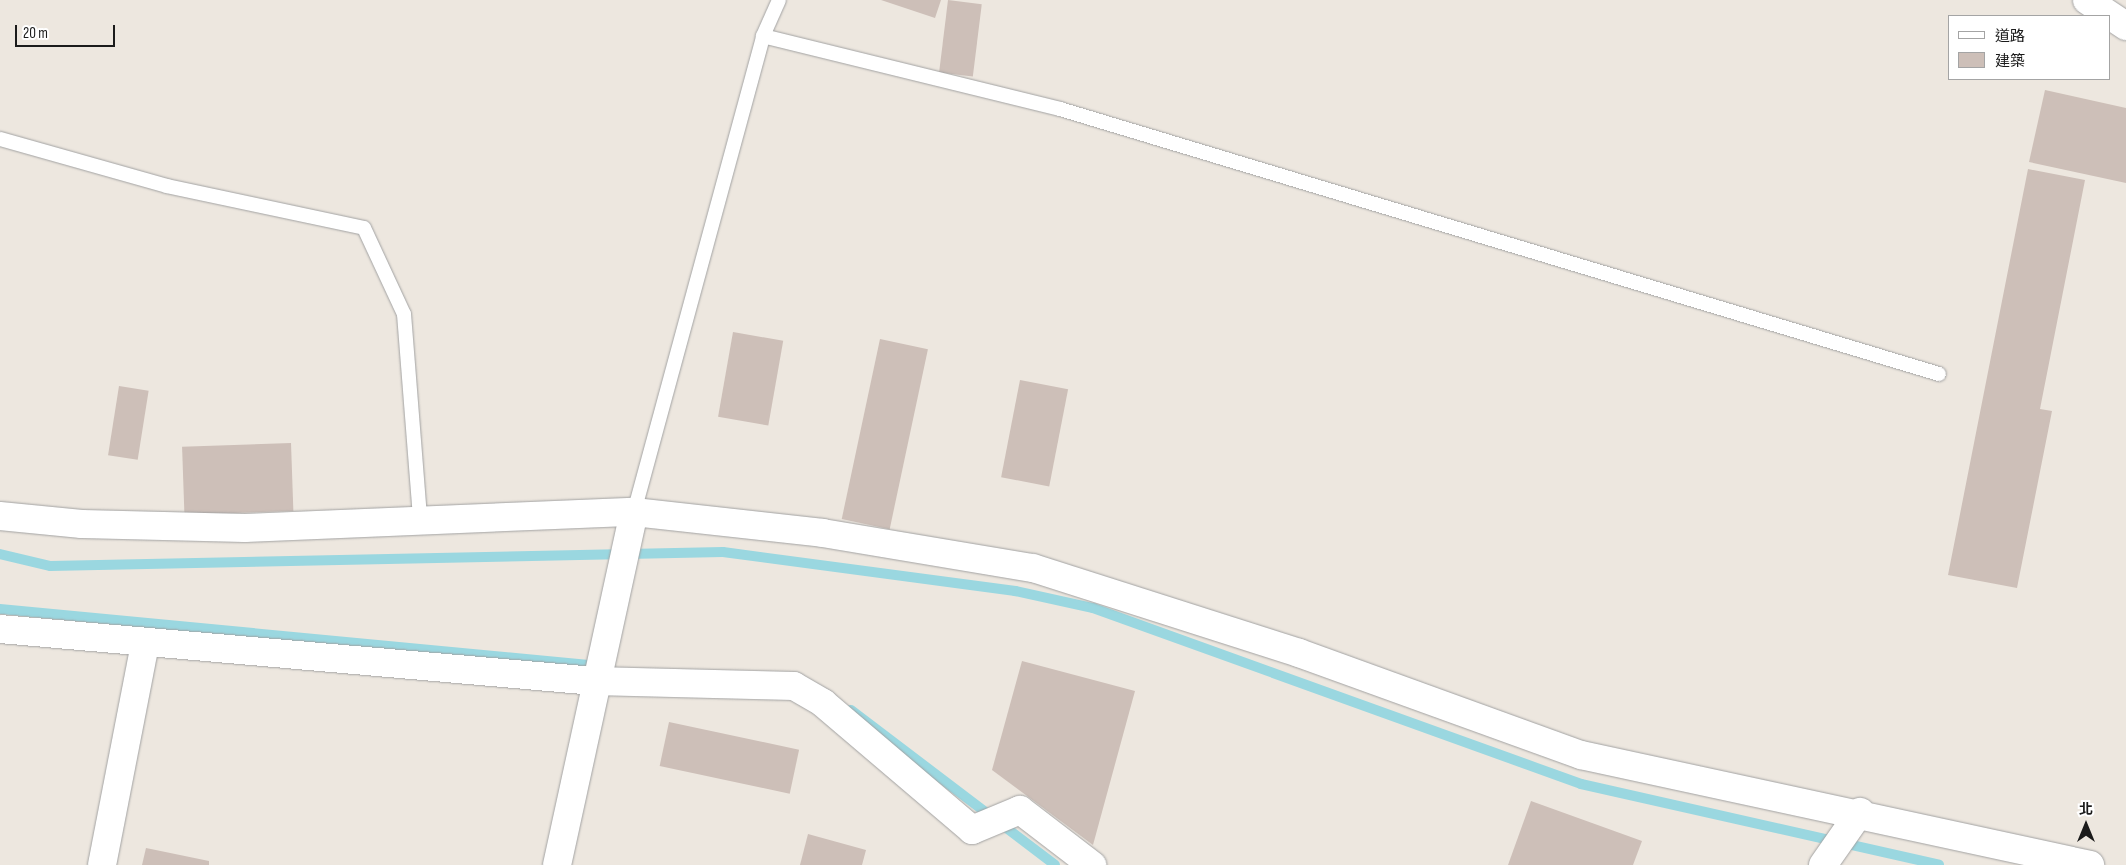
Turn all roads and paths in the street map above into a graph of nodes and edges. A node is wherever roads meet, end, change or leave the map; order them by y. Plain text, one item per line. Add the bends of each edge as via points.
1 (779, 0) edge
2 (2087, 0) edge
3 (2110, 15) edge
4 (2111, 16) edge
5 (2126, 26) edge
6 (763, 36) junction
7 (0, 139) edge
8 (1939, 374) dead end
9 (634, 512) junction
10 (0, 516) edge
11 (420, 519) junction
12 (0, 630) edge
13 (144, 644) junction
14 (594, 681) junction
15 (1852, 820) junction
16 (1825, 861) edge
17 (102, 865) edge
18 (557, 865) edge
19 (1092, 865) edge
20 (2090, 865) edge

1 - 6 lane
2 - 3 street
4 - 5 street
6 - 8 lane via 1060,109
6 - 9 lane
7 - 11 lane via 167,186 364,228 404,314
9 - 11 street
9 - 14 street
9 - 15 street via 823,533 1034,568 1299,653 1581,755
10 - 11 street via 82,524 245,528
12 - 13 street
13 - 14 street
13 - 17 street
14 - 18 street
14 - 19 street via 794,686 823,703 972,830 1020,810
15 - 16 street
15 - 20 street

